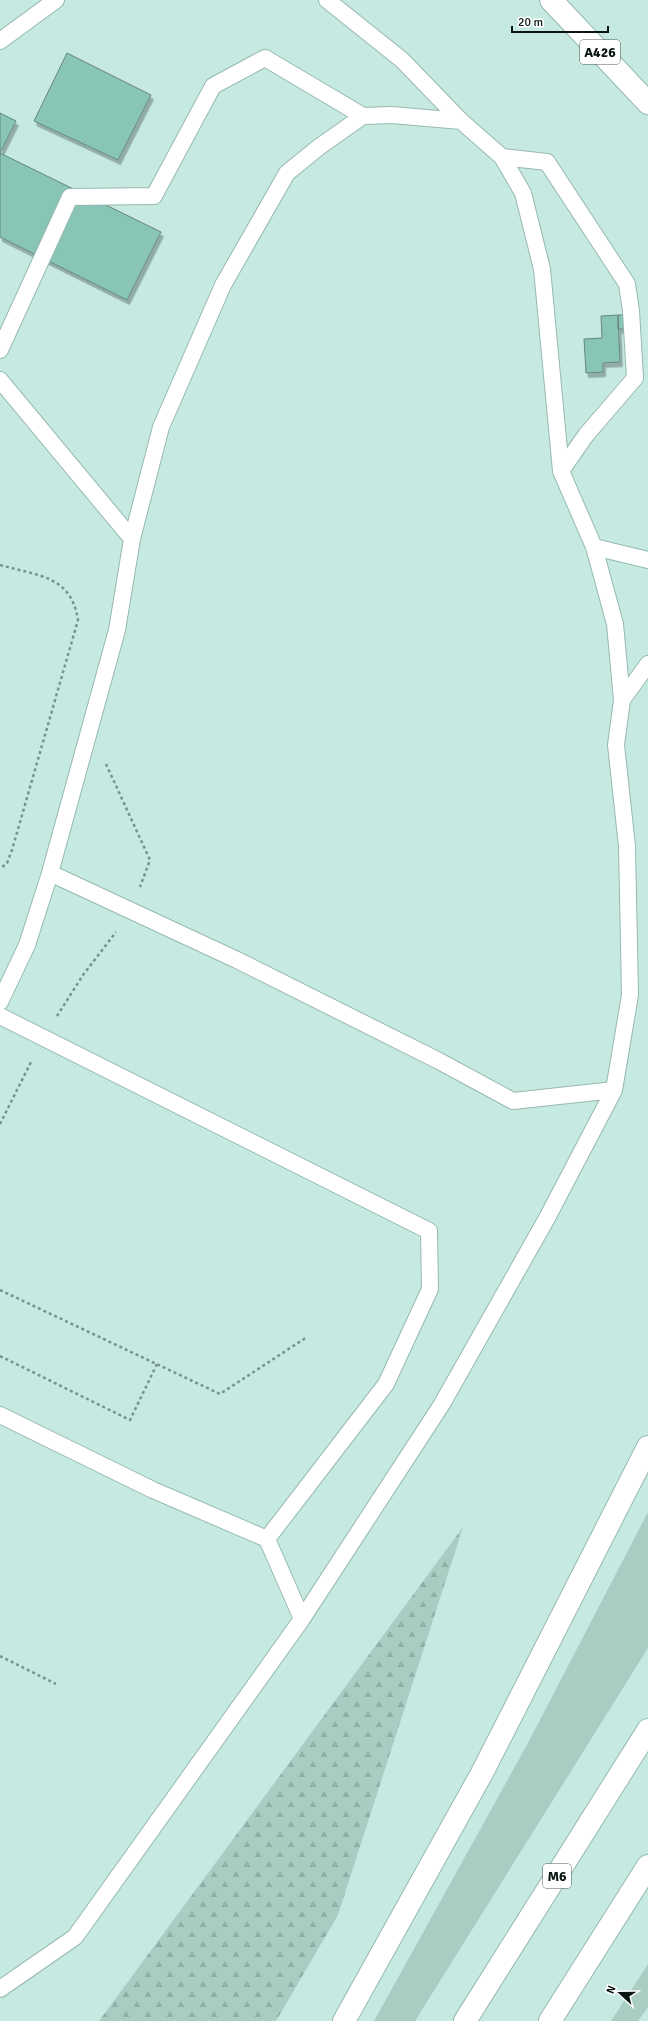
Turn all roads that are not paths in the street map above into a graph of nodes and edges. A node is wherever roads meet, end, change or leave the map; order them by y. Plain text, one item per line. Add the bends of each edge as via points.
1 (56, 0) edge
2 (326, 0) edge
3 (551, 0) edge
4 (0, 41) edge
5 (648, 103) edge
6 (363, 116) junction
7 (461, 121) junction
8 (502, 157) junction
9 (0, 350) edge
10 (0, 380) edge
11 (561, 471) junction
12 (132, 538) junction
13 (594, 546) junction
14 (648, 560) edge
15 (648, 664) edge
16 (622, 700) junction
17 (50, 873) junction
18 (0, 1002) edge
19 (0, 1016) edge
20 (614, 1090) junction
21 (0, 1415) edge
22 (648, 1447) edge
23 (267, 1540) junction
24 (302, 1619) junction
25 (648, 1730) edge
26 (648, 1866) edge
27 (0, 1989) edge
28 (344, 2021) edge
29 (465, 2021) edge
30 (550, 2021) edge

1 - 4 lane
2 - 7 lane via 402,60
3 - 5 highway, A426
6 - 7 lane via 392,115
6 - 9 lane via 265,58 213,86 154,196 70,197
6 - 12 lane via 287,173 223,285 161,427
7 - 8 lane
8 - 11 lane via 523,193 542,269
8 - 11 lane via 547,162 627,284 635,378 586,435
10 - 12 lane
11 - 13 lane
12 - 17 lane via 117,630
13 - 14 lane
13 - 16 lane via 615,624
15 - 16 lane
16 - 20 lane via 616,745 626,846 630,995
17 - 18 lane via 27,945
17 - 20 lane via 236,960 513,1101
19 - 23 lane via 429,1231 430,1289 386,1384
20 - 24 lane via 547,1218 442,1404
21 - 23 lane via 153,1490
22 - 28 highway via 482,1773
23 - 24 lane
24 - 27 lane via 75,1937
25 - 29 highway, M6
26 - 30 highway

